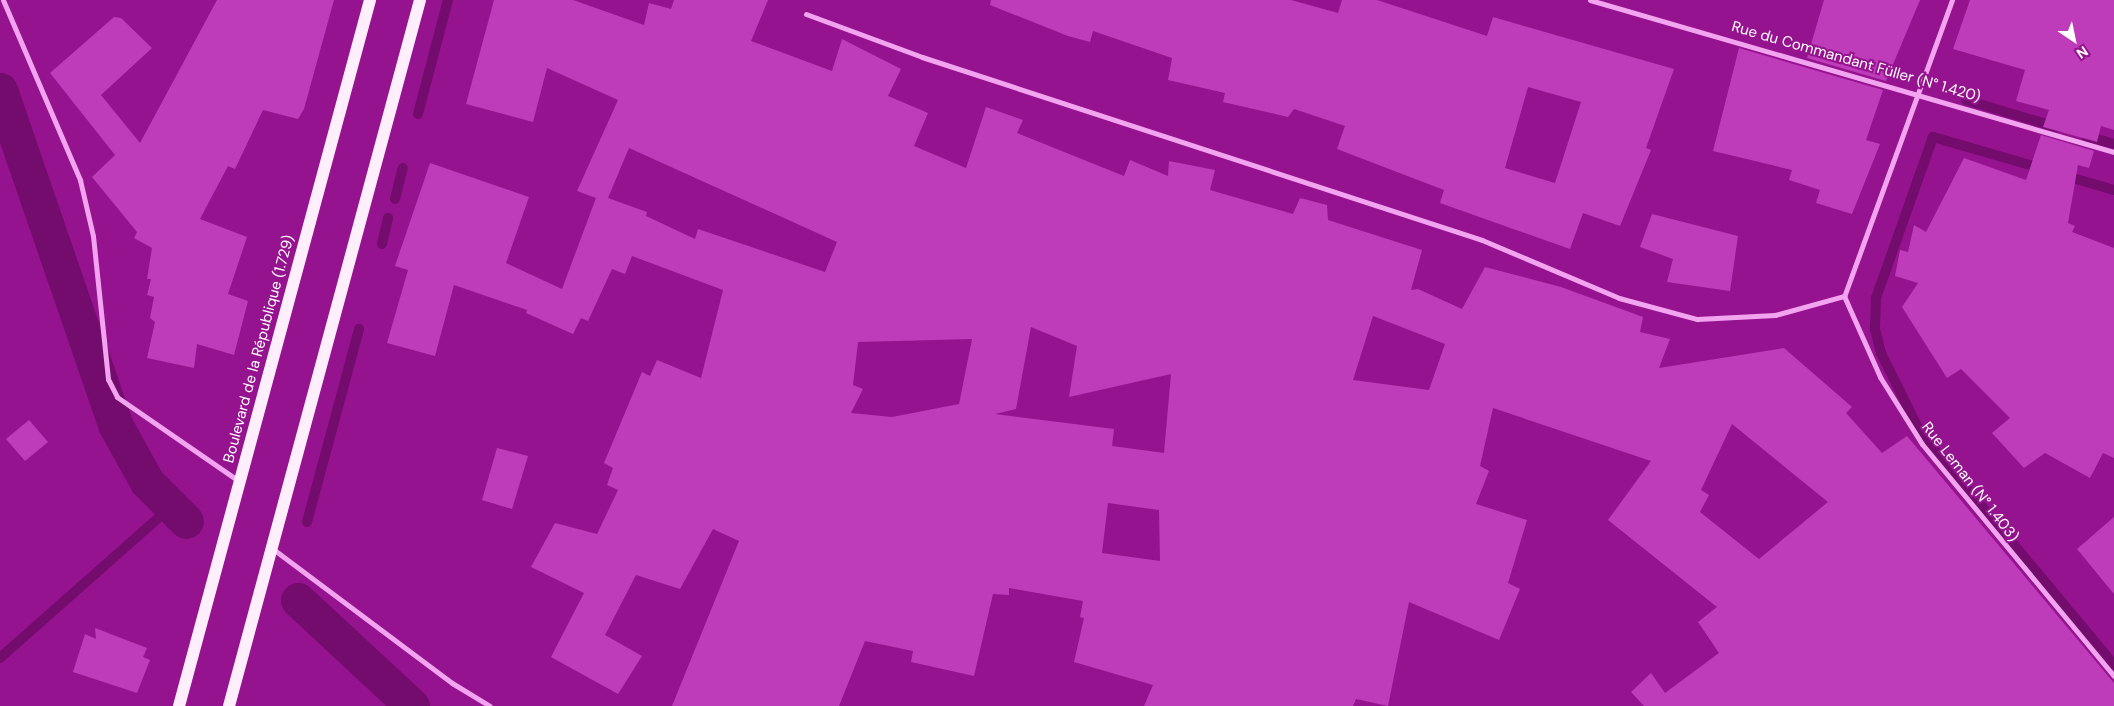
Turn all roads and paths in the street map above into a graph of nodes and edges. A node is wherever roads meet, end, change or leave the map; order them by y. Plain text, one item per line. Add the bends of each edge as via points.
1 (4, 0) edge
2 (370, 0) edge
3 (420, 0) edge
4 (1590, 0) edge
5 (1952, 0) edge
6 (806, 14) dead end
7 (1920, 93) junction
8 (2114, 152) edge
9 (1844, 296) junction
10 (240, 482) junction
11 (272, 552) junction
12 (2114, 676) edge
13 (179, 706) edge
14 (229, 706) edge
15 (490, 706) edge

1 - 10 street via 80,180 93,236 108,379 117,396
2 - 10 main road, Boulevard de la République (1.729)
3 - 11 main road
4 - 7 street, Rue du Commandant Füller (N° 1.420)
5 - 7 street
6 - 9 street via 922,57 1482,240 1619,298 1697,319 1775,315
7 - 8 street, Rue du Commandant Füller (N° 1.420)
7 - 9 street
9 - 12 street, Rue Leman (N° 1.403) via 1880,377 1922,444
10 - 13 main road, Boulevard de la République (1.729)
11 - 14 main road
11 - 15 street via 452,683

